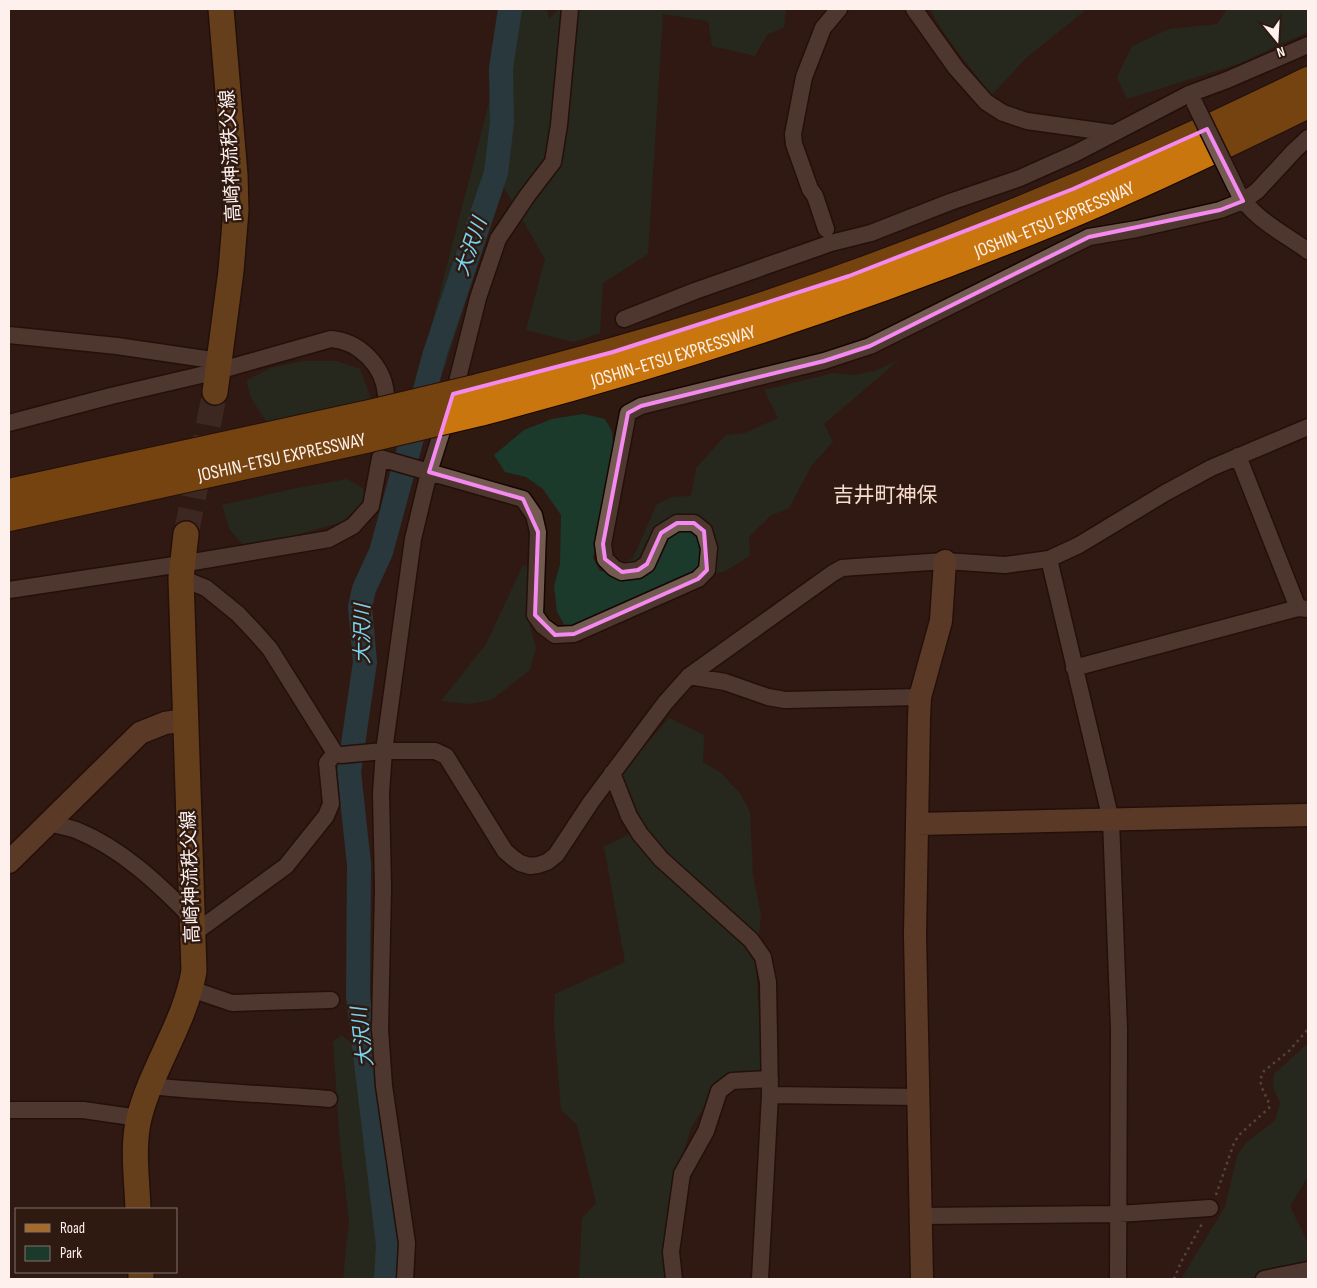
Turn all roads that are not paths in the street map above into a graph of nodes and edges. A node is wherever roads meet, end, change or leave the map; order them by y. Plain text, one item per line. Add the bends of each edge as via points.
1 (221, 9) edge
2 (570, 9) edge
3 (839, 9) edge
4 (914, 9) edge
5 (1308, 45) edge
6 (1308, 81) edge
7 (1192, 99) junction
8 (1308, 104) edge
9 (1113, 133) junction
10 (1308, 138) edge
11 (1239, 194) junction
12 (826, 229) dead end
13 (1308, 251) edge
14 (624, 319) dead end
15 (9, 335) edge
16 (217, 375) junction
17 (386, 395) dead end
18 (479, 400) junction
19 (9, 423) edge
20 (368, 426) junction
21 (1308, 427) edge
22 (1238, 456) junction
23 (429, 472) junction
24 (9, 493) edge
25 (9, 517) edge
26 (186, 534) tunnel mouth
27 (1048, 559) junction
28 (945, 561) junction
29 (181, 571) junction
30 (9, 590) edge
31 (1303, 609) edge
32 (1074, 668) junction
33 (688, 676) junction
34 (920, 697) junction
35 (184, 720) junction
36 (384, 751) junction
37 (335, 753) junction
38 (612, 773) junction
39 (1308, 815) edge
40 (1111, 820) junction
41 (50, 823) junction
42 (917, 824) junction
43 (9, 862) edge
44 (193, 926) junction
45 (191, 989) junction
46 (331, 1000) dead end
47 (770, 1078) junction
48 (149, 1086) junction
49 (770, 1095) junction
50 (918, 1097) junction
51 (329, 1099) dead end
52 (9, 1110) edge
53 (139, 1118) junction
54 (138, 1208) edge
55 (1210, 1208) road end
56 (1118, 1214) junction
57 (921, 1216) junction
58 (1308, 1270) edge
59 (405, 1279) edge
60 (674, 1279) edge
61 (760, 1279) edge
62 (922, 1279) edge
63 (1118, 1279) edge
64 (1264, 1279) edge

1 - 16 main road, 高崎神流秩父線 via 236,175 236,210
2 - 23 street via 554,162 498,239
3 - 12 street via 823,28 804,77 793,134
4 - 9 street via 956,68 986,102 1003,113 1027,121
5 - 7 street
6 - 18 highway, JOSHIN-ETSU EXPRESSWAY via 1072,189 867,269 621,349
7 - 9 street
7 - 11 street, bridge
8 - 18 highway, JOSHIN-ETSU EXPRESSWAY via 1073,213 855,298 694,351
9 - 14 street via 1020,178 871,233 695,291
10 - 11 street via 1257,191
11 - 13 street via 1259,217
11 - 23 street via 1211,212 1089,237 870,346 824,362 641,406 628,413 603,544 605,559 622,572 638,570 647,564 661,532 677,523 694,523 704,531 708,548 707,570 698,579 574,634 555,635 535,615 538,532 534,515 523,499
15 - 16 street via 117,346
16 - 17 street via 331,339 342,340 354,345 371,361 384,381
16 - 19 street via 111,396
18 - 20 highway, JOSHIN-ETSU EXPRESSWAY, bridge
20 - 24 highway, JOSHIN-ETSU EXPRESSWAY
20 - 25 highway, JOSHIN-ETSU EXPRESSWAY
21 - 22 street
22 - 27 street via 1166,492 1079,545
22 - 31 street
23 - 29 street via 380,458 371,506 353,526 329,539
23 - 36 street via 414,539
26 - 29 main road, 高崎神流秩父線
27 - 28 street via 1005,565
27 - 32 street
28 - 33 street via 842,568
28 - 34 street via 941,621
29 - 30 street
29 - 35 main road, 高崎神流秩父線
29 - 37 street via 238,614 270,649
31 - 32 street
32 - 40 street
33 - 34 street via 725,682 786,700
33 - 38 street
34 - 42 street
35 - 41 street via 165,723 140,734
35 - 44 main road, 高崎神流秩父線
36 - 37 street
36 - 38 street via 435,751 446,756 505,851 520,863 530,866 547,862 556,855
36 - 59 street via 380,1029 384,1086 407,1243
37 - 44 street via 328,763 330,804 326,816 286,866
38 - 47 street via 640,834 661,859 751,940 763,957 768,982
39 - 40 street
40 - 42 street
40 - 56 street via 1118,1029
41 - 43 street
41 - 44 street via 76,830 115,851 144,872
42 - 50 street
44 - 45 main road, 高崎神流秩父線
45 - 46 street via 232,1003
45 - 48 main road, 高崎神流秩父線
47 - 49 street
47 - 60 street via 732,1081 719,1091 706,1131 682,1174 671,1252
48 - 51 street
48 - 53 main road, 高崎神流秩父線
49 - 50 street
49 - 61 street
50 - 57 street
52 - 53 street via 83,1110
53 - 54 main road, 高崎神流秩父線 via 136,1142
55 - 56 street
56 - 57 street
56 - 63 street
57 - 62 street
58 - 64 street

